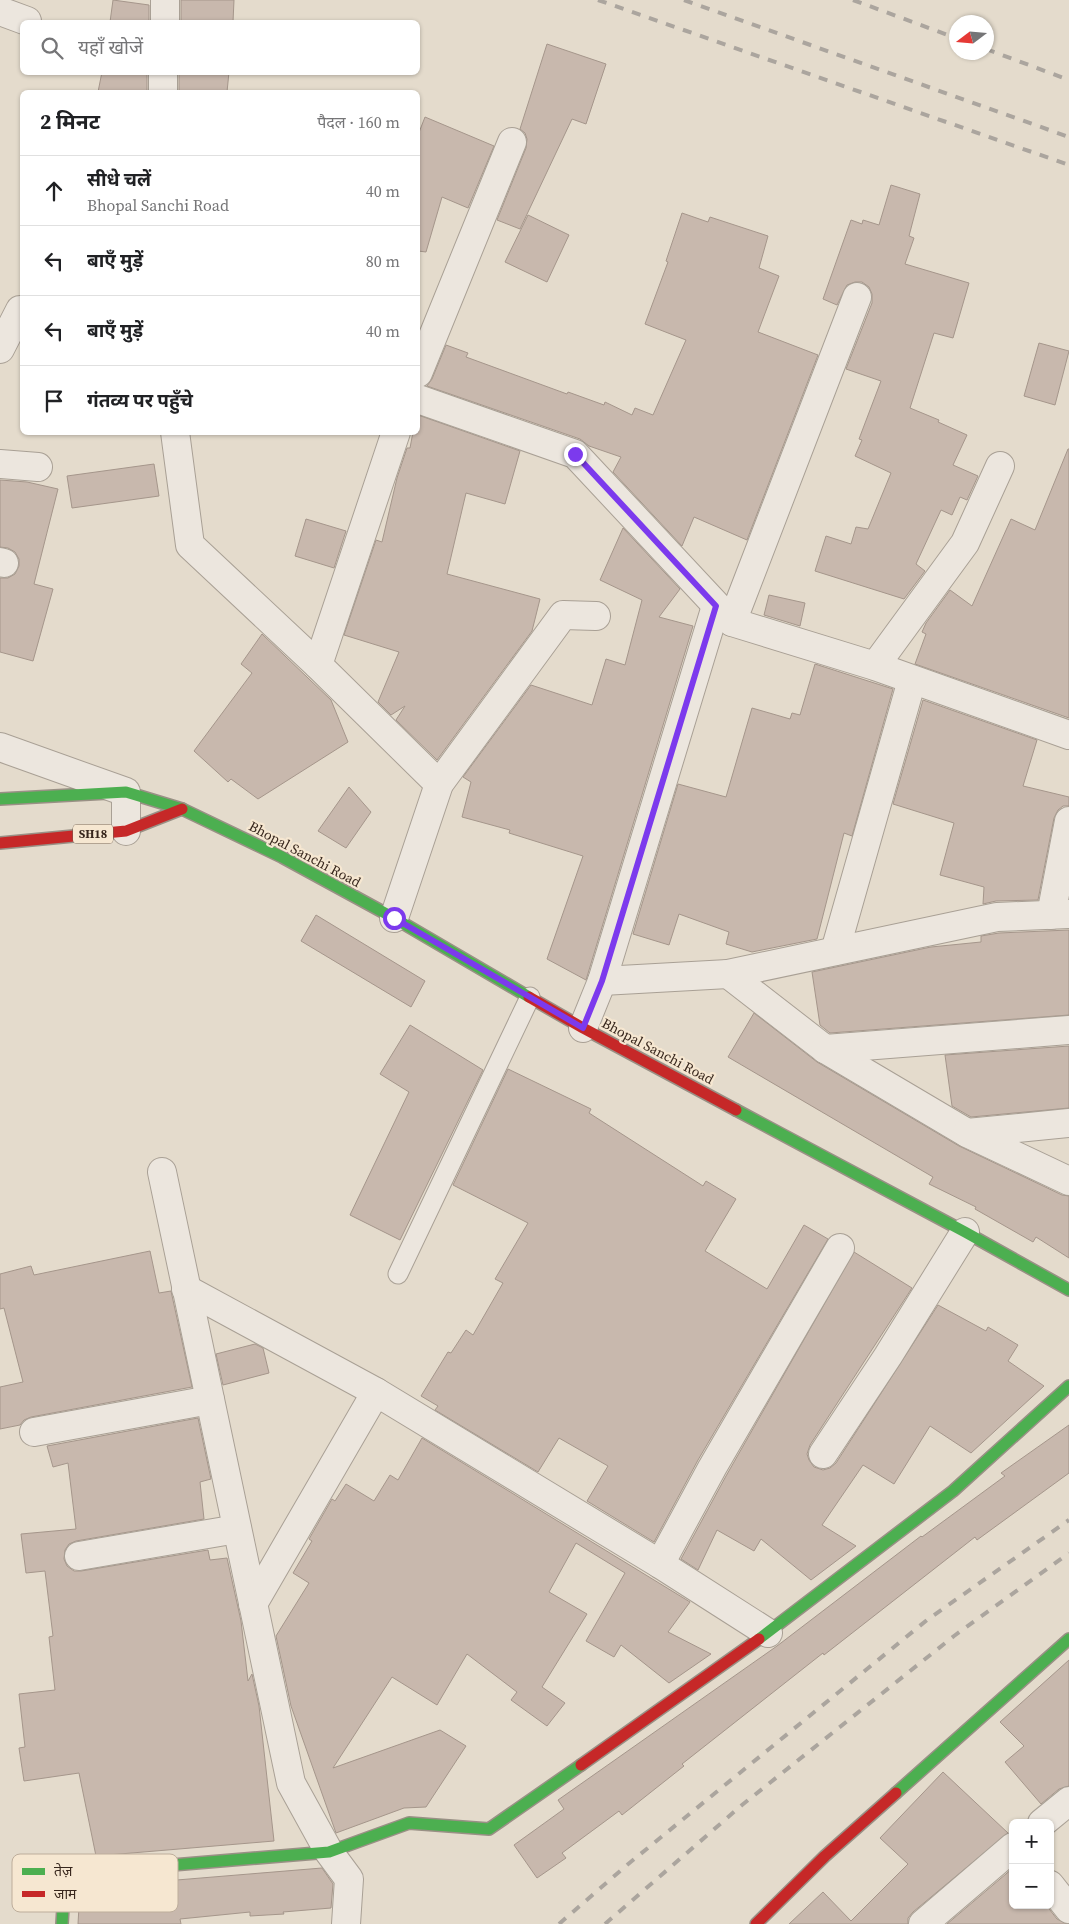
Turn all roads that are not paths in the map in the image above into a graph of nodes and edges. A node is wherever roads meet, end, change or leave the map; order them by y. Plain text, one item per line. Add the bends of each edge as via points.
1 (165, 0) edge
2 (0, 11) edge
3 (24, 20) edge
4 (165, 20) edge
5 (164, 75) edge
6 (163, 90) edge
7 (512, 142) dead end
8 (857, 297) dead end
9 (20, 310) edge
10 (0, 349) edge
11 (420, 368) edge
12 (420, 400) edge
13 (175, 435) edge
14 (395, 435) edge
15 (0, 464) edge
16 (1000, 466) dead end
17 (38, 467) dead end
18 (724, 614) junction
19 (596, 616) dead end
20 (318, 664) junction
21 (875, 666) junction
22 (912, 680) junction
23 (1069, 734) edge
24 (0, 746) edge
25 (439, 784) junction
26 (126, 792) junction
27 (0, 799) edge
28 (182, 809) junction
29 (1069, 821) edge
30 (126, 832) junction
31 (0, 843) edge
32 (1060, 914) edge
33 (394, 918) junction
34 (835, 951) junction
35 (728, 974) junction
36 (602, 981) junction
37 (530, 997) junction
38 (583, 1028) junction
39 (1069, 1030) edge
40 (825, 1049) junction
41 (1069, 1122) edge
42 (967, 1132) junction
43 (162, 1172) dead end
44 (1069, 1182) edge
45 (965, 1232) junction
46 (840, 1248) dead end
47 (398, 1274) dead end
48 (186, 1289) junction
49 (1069, 1290) edge
50 (1069, 1386) edge
51 (376, 1392) junction
52 (210, 1400) junction
53 (34, 1432) dead end
54 (823, 1454) dead end
55 (237, 1529) junction
56 (79, 1556) dead end
57 (660, 1564) junction
58 (253, 1604) junction
59 (768, 1633) junction
60 (1069, 1639) edge
61 (1069, 1801) edge
62 (1047, 1819) edge
63 (1009, 1850) edge
64 (329, 1852) junction
65 (178, 1865) edge
66 (1054, 1890) edge
67 (1069, 1909) edge
68 (346, 1924) edge
69 (756, 1924) edge
70 (923, 1924) edge

1 - 4 street
2 - 3 street
5 - 6 street
7 - 11 street
8 - 18 street
9 - 10 street
12 - 18 street via 575,454
13 - 20 street via 190,545
14 - 20 street
15 - 17 street
16 - 21 street via 965,543
18 - 21 street
18 - 36 street
19 - 25 street via 564,615
20 - 25 street
21 - 22 street
22 - 23 street
22 - 34 street
24 - 26 street
25 - 33 street
26 - 27 street
26 - 28 street, Bhopal Sanchi Road
26 - 30 street
28 - 30 street, SH18
28 - 33 street, Bhopal Sanchi Road via 282,857
29 - 32 street
30 - 31 street, SH18
32 - 34 street via 997,917
33 - 37 street, Bhopal Sanchi Road
34 - 35 street
35 - 36 street
35 - 40 street
36 - 38 street
37 - 38 street, Bhopal Sanchi Road
37 - 47 lane
38 - 45 street, Bhopal Sanchi Road
39 - 40 street
40 - 42 street
41 - 42 street
42 - 44 street
43 - 48 street
45 - 49 street, Bhopal Sanchi Road
45 - 54 street
46 - 57 street
48 - 51 street
48 - 52 street
50 - 59 street via 953,1491
51 - 57 street
51 - 58 street
52 - 53 street
52 - 55 street
55 - 56 street
55 - 58 street
57 - 59 street
58 - 64 street via 292,1783
59 - 64 street via 488,1829 409,1823
60 - 69 street via 825,1856
61 - 62 street
63 - 70 street
64 - 65 street
64 - 68 street via 349,1879
66 - 67 street

